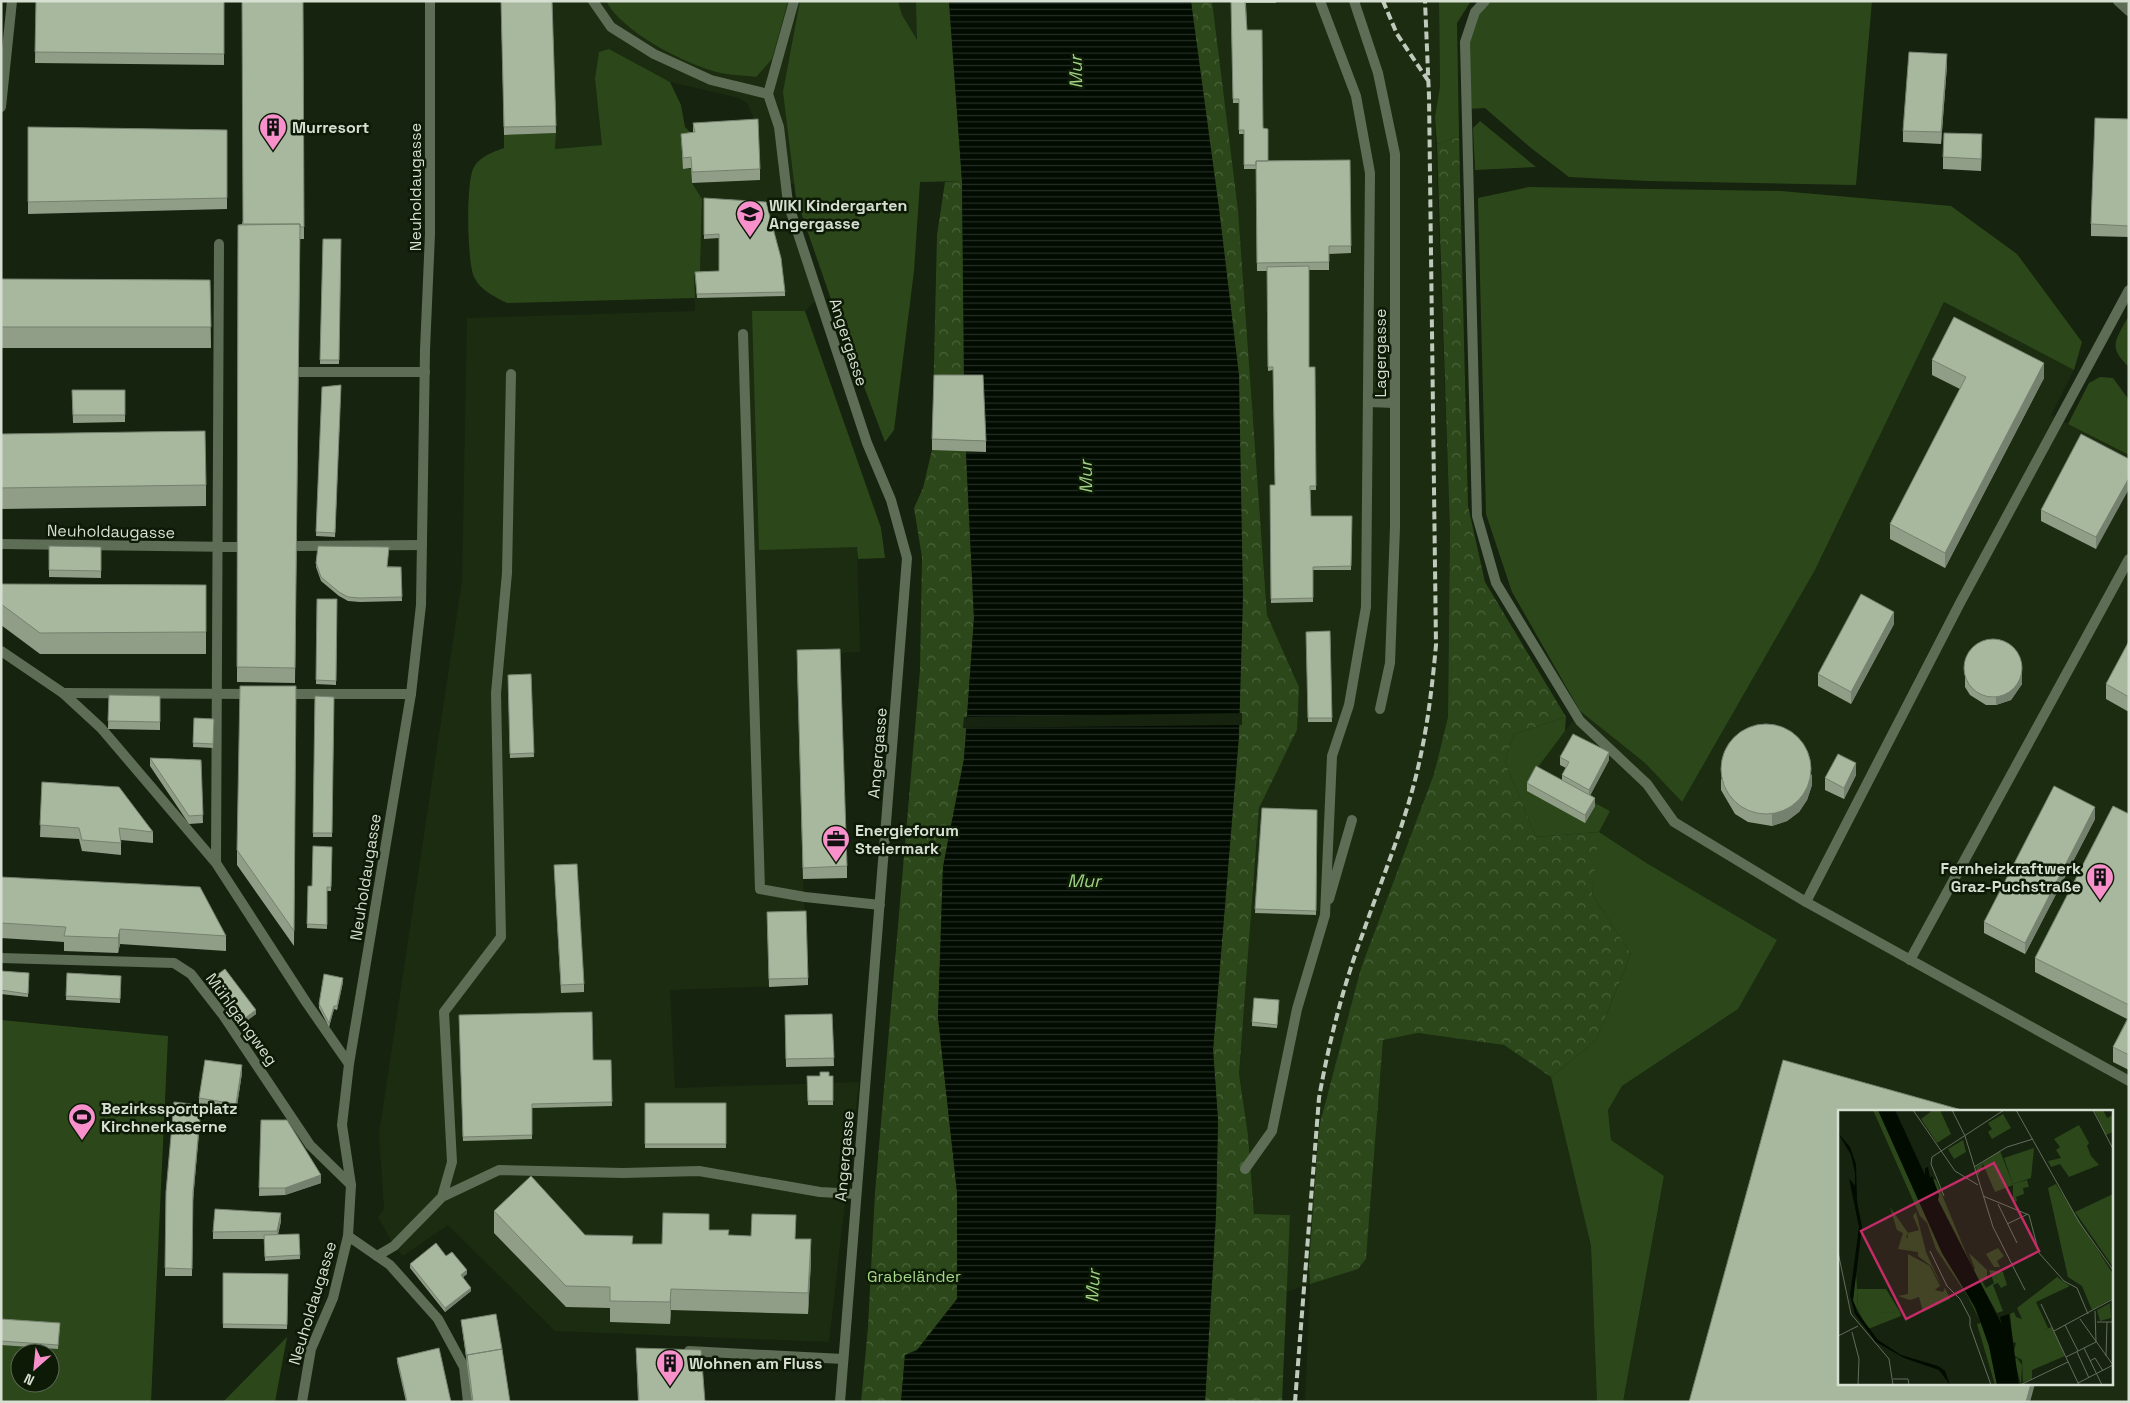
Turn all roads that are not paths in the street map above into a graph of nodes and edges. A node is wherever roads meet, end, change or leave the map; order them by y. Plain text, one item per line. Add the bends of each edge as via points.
1 (12, 1) edge
2 (430, 1) edge
3 (593, 1) edge
4 (794, 1) edge
5 (1320, 1) edge
6 (1354, 1) edge
7 (1485, 1) edge
8 (2118, 1) edge
9 (2129, 11) edge
10 (768, 94) junction
11 (1, 107) edge
12 (219, 244) dead end
13 (2129, 290) edge
14 (743, 334) dead end
15 (300, 372) edge
16 (425, 372) junction
17 (510, 374) dead end
18 (1368, 402) junction
19 (1395, 403) junction
20 (1, 544) edge
21 (422, 545) junction
22 (298, 546) edge
23 (219, 547) junction
24 (237, 547) edge
25 (2129, 559) edge
26 (1, 651) edge
27 (63, 693) junction
28 (218, 694) junction
29 (411, 694) junction
30 (1380, 709) dead end
31 (1352, 820) dead end
32 (216, 862) junction
33 (1806, 902) junction
34 (880, 905) junction
35 (1325, 915) junction
36 (1, 958) edge
37 (1910, 960) junction
38 (350, 1064) junction
39 (2129, 1081) edge
40 (1245, 1169) dead end
41 (351, 1186) junction
42 (856, 1194) junction
43 (442, 1198) junction
44 (348, 1236) junction
45 (377, 1256) junction
46 (676, 1351) edge
47 (843, 1359) junction
48 (302, 1402) edge
49 (468, 1402) edge
50 (840, 1402) edge

1 - 11 street
2 - 16 street, Neuholdaugasse via 430,234
3 - 10 street via 611,27 654,54 711,80
4 - 10 street
5 - 18 street via 1356,96 1370,173
6 - 19 street, Lagergasse via 1378,73 1395,154
7 - 33 street via 1475,12 1465,42 1477,516 1496,583 1580,721 1647,784 1674,822
8 - 9 street
10 - 34 street, Angergasse via 780,127 791,212 867,443 891,500 907,558
12 - 23 street
13 - 33 street via 1960,603
14 - 34 street via 760,889
15 - 16 street
16 - 21 street, Neuholdaugasse
17 - 43 street via 507,573 496,693 501,938 444,1012 452,1162
18 - 19 street
18 - 35 street via 1366,607 1349,705 1332,756
19 - 30 street, Lagergasse via 1390,663
20 - 23 street, Neuholdaugasse
21 - 22 street
21 - 29 street, Neuholdaugasse via 421,605
23 - 24 street, Neuholdaugasse
23 - 28 street
25 - 37 street
26 - 27 street
27 - 28 street
27 - 32 street via 102,728
28 - 29 street
28 - 32 street
29 - 38 street, Neuholdaugasse
31 - 35 street
32 - 38 street
33 - 37 street
34 - 42 street, Angergasse
35 - 40 street via 1297,1009 1272,1131
36 - 41 street, Mühlgangweg via 174,963 192,974 224,1015 310,1145
37 - 39 street
38 - 41 street, Neuholdaugasse via 342,1125
41 - 44 street, Neuholdaugasse
42 - 43 street via 820,1192 699,1171 499,1170
42 - 47 street, Angergasse
43 - 45 street via 394,1246
44 - 45 street
44 - 48 street, Neuholdaugasse via 333,1298 311,1348
45 - 49 street via 390,1265 438,1319 464,1367
46 - 47 street
47 - 50 street, Angergasse

